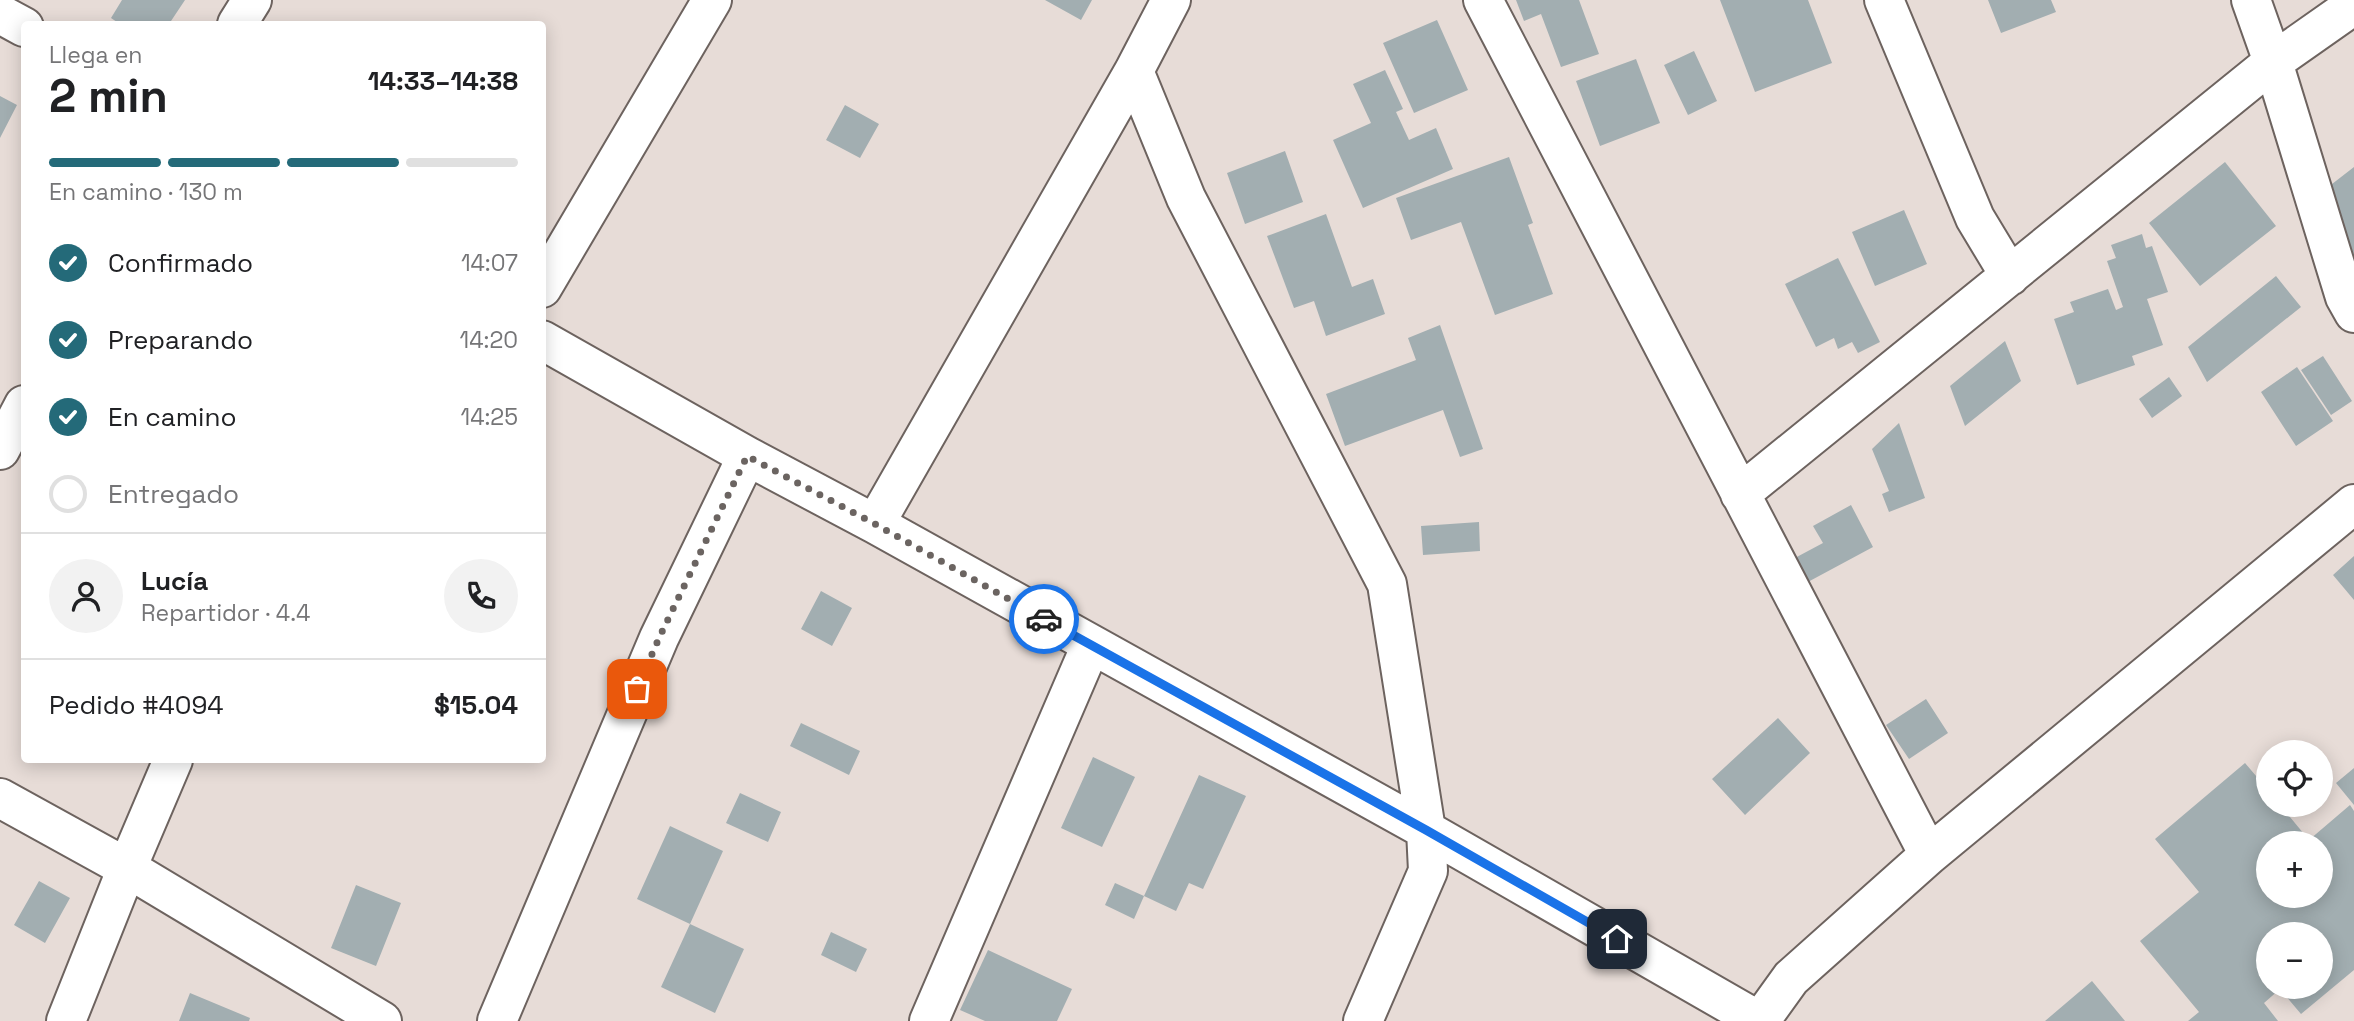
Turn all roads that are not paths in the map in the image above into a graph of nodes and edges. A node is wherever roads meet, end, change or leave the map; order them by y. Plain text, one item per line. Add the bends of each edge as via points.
1 (251, 0) edge
2 (712, 0) edge
3 (1171, 0) edge
4 (1483, 0) edge
5 (1884, 0) edge
6 (2251, 0) edge
7 (2354, 5) edge
8 (0, 13) edge
9 (239, 21) edge
10 (21, 25) edge
11 (2273, 62) junction
12 (1134, 71) junction
13 (2010, 276) junction
14 (546, 281) edge
15 (2354, 313) edge
16 (546, 342) edge
17 (21, 411) edge
18 (0, 450) edge
19 (747, 456) junction
20 (1740, 494) junction
21 (2354, 504) edge
22 (875, 524) junction
23 (1091, 645) junction
24 (172, 763) edge
25 (0, 798) edge
26 (1426, 830) junction
27 (1929, 855) junction
28 (127, 868) junction
29 (66, 1021) edge
30 (382, 1021) edge
31 (497, 1021) edge
32 (929, 1021) edge
33 (1363, 1021) edge
34 (1760, 1021) edge

1 - 9 street
2 - 14 street
3 - 12 street
4 - 20 street
5 - 13 street via 1975,218
6 - 11 street
7 - 11 street
8 - 10 street
11 - 13 street
11 - 15 street via 2345,297
12 - 22 street
12 - 26 street via 1186,198 1387,584
13 - 20 street
16 - 19 street
17 - 18 street
19 - 22 street
19 - 31 street via 659,638
20 - 27 street
21 - 27 street
22 - 23 street
23 - 26 street
23 - 32 street
24 - 28 street
25 - 28 street
26 - 33 street via 1428,871
26 - 34 street
27 - 34 street via 1791,978
28 - 29 street
28 - 30 street

